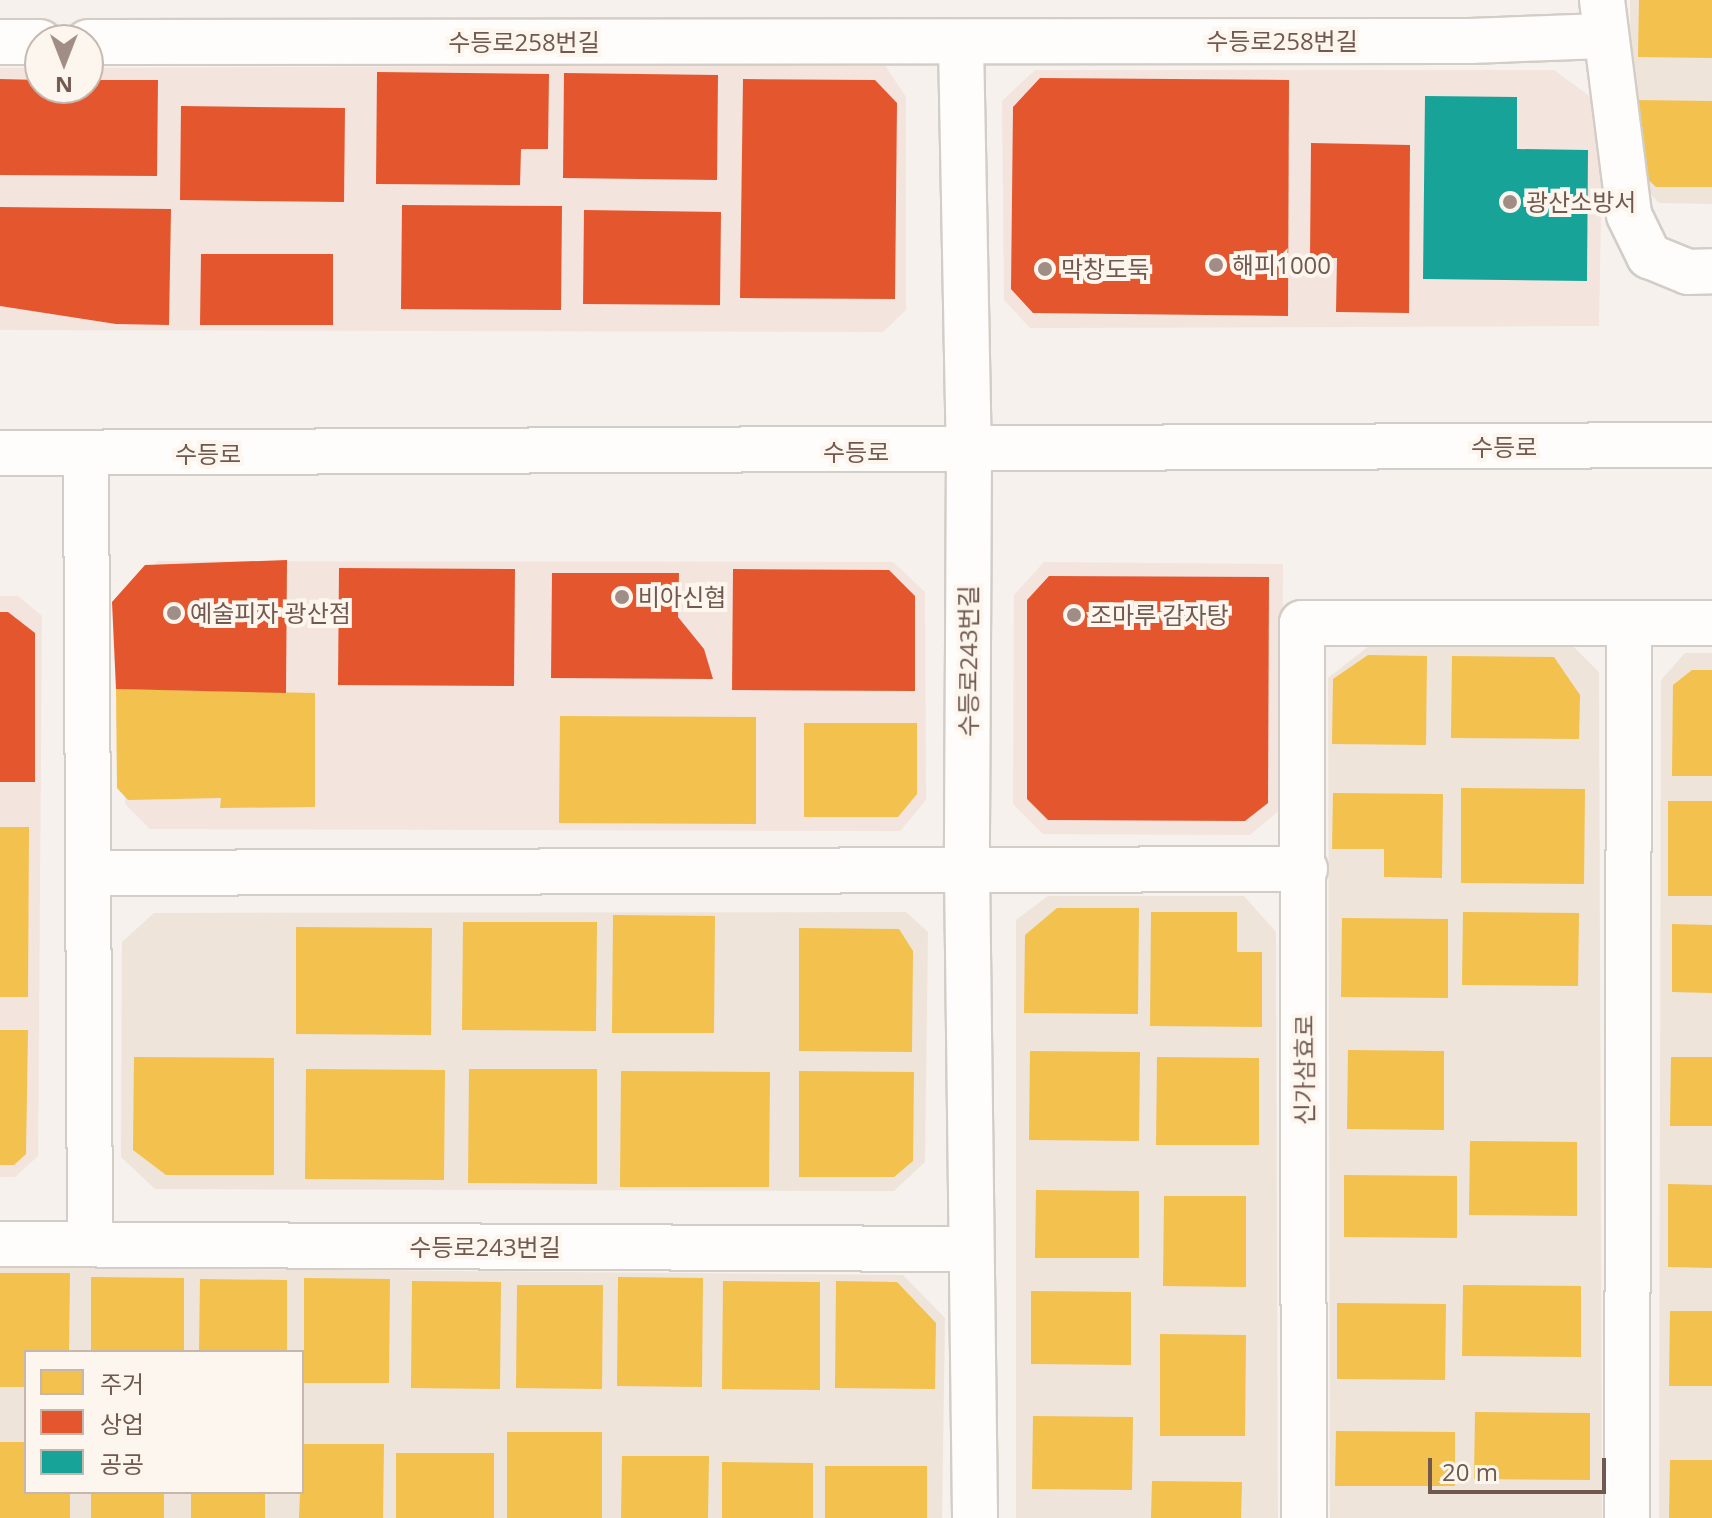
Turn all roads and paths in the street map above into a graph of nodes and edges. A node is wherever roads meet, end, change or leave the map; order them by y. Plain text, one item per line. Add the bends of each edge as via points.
1 (1603, 18) edge
2 (0, 42) edge
3 (24, 42) edge
4 (104, 42) edge
5 (961, 43) junction
6 (1712, 271) edge
7 (1712, 445) edge
8 (969, 452) junction
9 (0, 453) edge
10 (86, 454) junction
11 (1629, 623) junction
12 (1712, 623) edge
13 (1305, 869) junction
14 (967, 870) junction
15 (89, 873) junction
16 (0, 1244) edge
17 (90, 1244) junction
18 (971, 1249) junction
19 (975, 1518) edge
20 (1304, 1518) edge
21 (1627, 1518) edge

1 - 5 street, 수등로258번길
1 - 6 street via 1629,215 1649,256 1688,272
2 - 3 street
4 - 5 street, 수등로258번길
5 - 8 street
7 - 8 street, 수등로
8 - 10 street, 수등로
8 - 14 street, 수등로243번길
9 - 10 street, 수등로
10 - 15 street
11 - 12 street
11 - 13 street, 신가삼효로 via 1302,623
11 - 21 street
13 - 14 street
13 - 20 street, 신가삼효로
14 - 15 street
14 - 18 street, 수등로243번길
15 - 17 street
16 - 17 street, 수등로243번길
17 - 18 street, 수등로243번길
18 - 19 street, 수등로243번길

